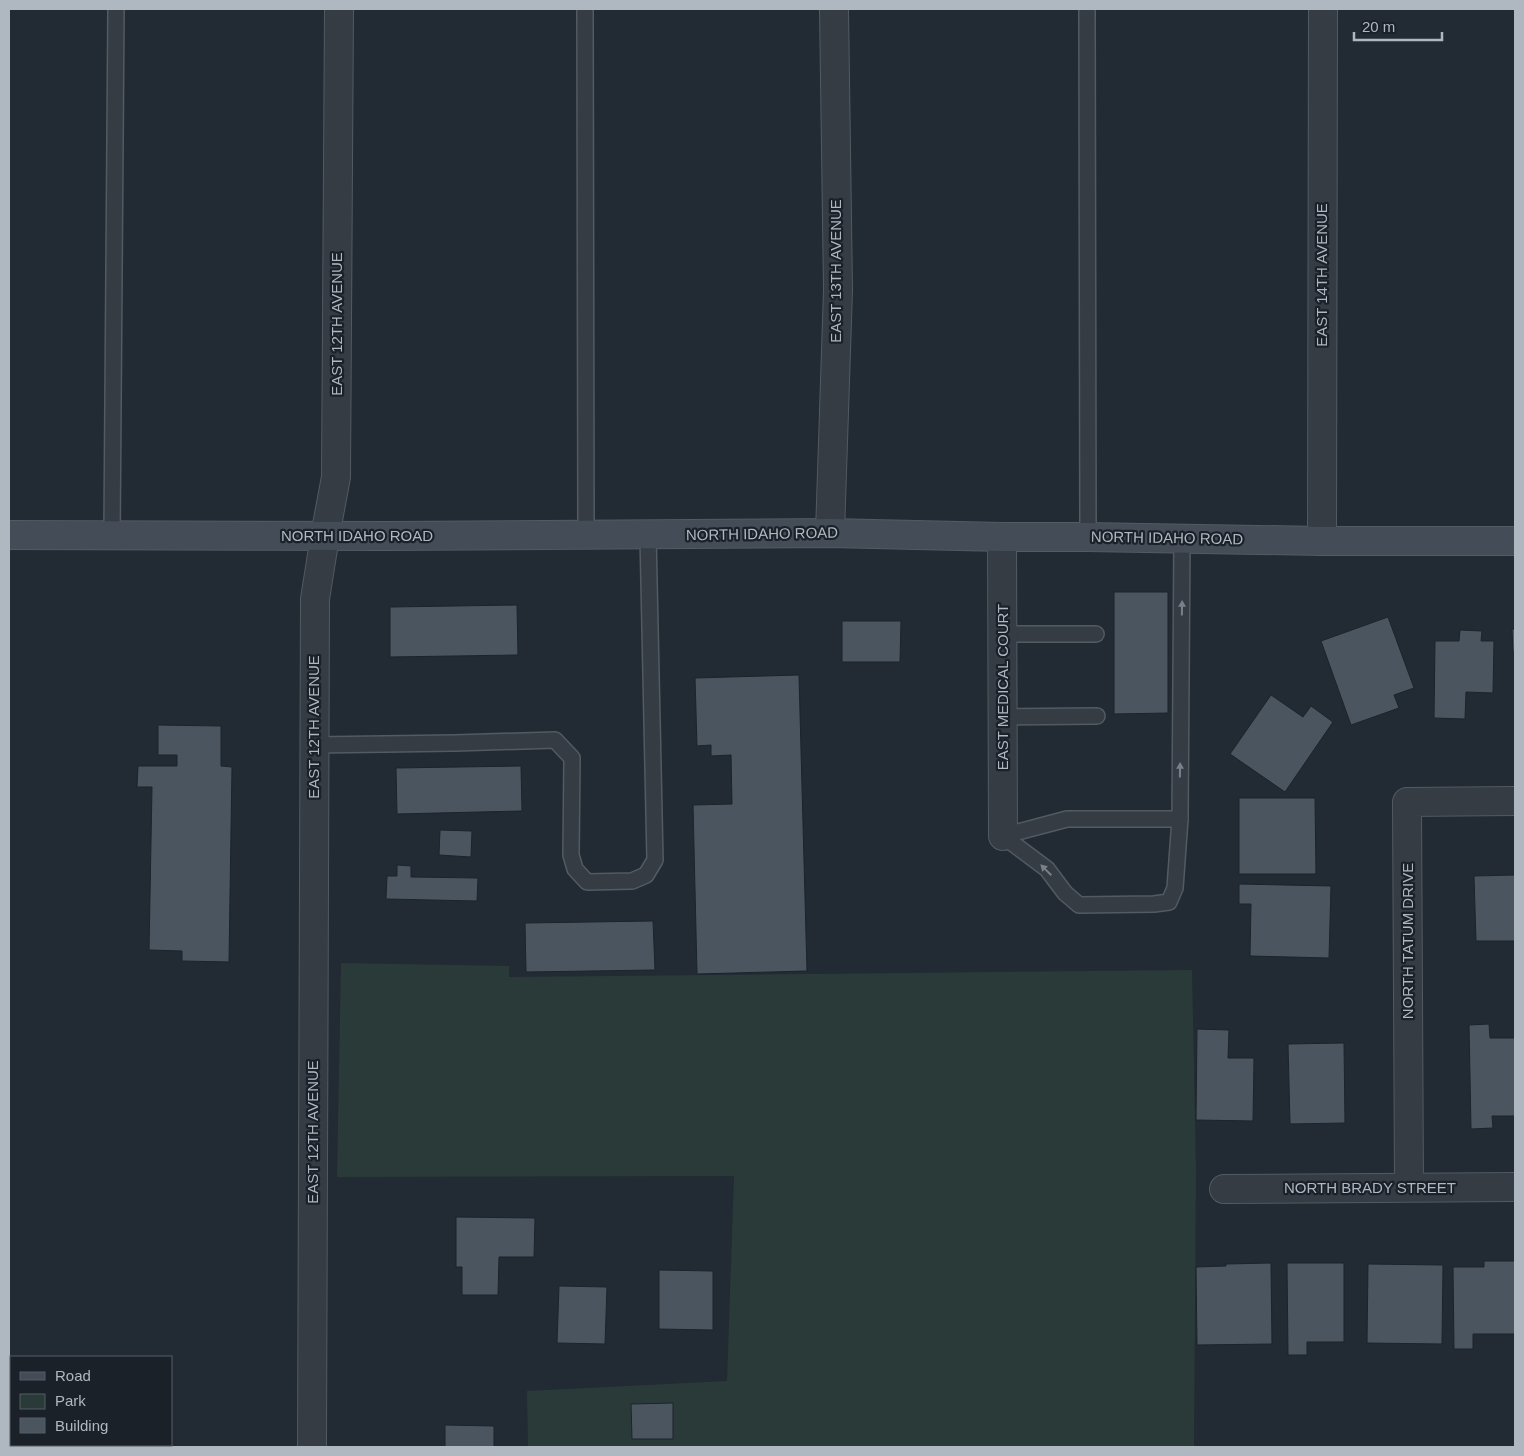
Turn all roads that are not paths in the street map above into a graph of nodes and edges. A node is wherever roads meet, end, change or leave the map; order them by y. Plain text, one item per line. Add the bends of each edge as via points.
1 (116, 9) edge
2 (339, 9) edge
3 (585, 9) edge
4 (834, 9) edge
5 (1087, 9) edge
6 (1323, 9) edge
7 (830, 533) junction
8 (9, 535) edge
9 (112, 535) junction
10 (586, 535) junction
11 (648, 535) junction
12 (326, 536) junction
13 (1002, 537) junction
14 (1088, 537) junction
15 (1182, 539) junction
16 (1322, 541) junction
17 (1515, 541) edge
18 (1002, 634) junction
19 (1096, 634) dead end
20 (1097, 716) dead end
21 (1002, 717) junction
22 (314, 745) junction
23 (1515, 802) edge
24 (1180, 819) junction
25 (1003, 836) junction
26 (1409, 1187) junction
27 (1515, 1187) edge
28 (1224, 1189) dead end
29 (312, 1447) edge

1 - 9 lane
2 - 12 street, EAST 12TH AVENUE via 336,477
3 - 10 lane
4 - 7 street, EAST 13TH AVENUE via 838,290
5 - 14 lane
6 - 16 street, EAST 14TH AVENUE
7 - 11 main road, NORTH IDAHO ROAD
7 - 13 main road, NORTH IDAHO ROAD
8 - 9 main road, NORTH IDAHO ROAD
9 - 12 main road, NORTH IDAHO ROAD
10 - 11 main road, NORTH IDAHO ROAD
10 - 12 main road, NORTH IDAHO ROAD
11 - 22 lane via 654,860 646,876 632,881 587,882 575,869 571,855 572,758 555,740
12 - 22 street, EAST 12TH AVENUE via 315,599
13 - 14 main road, NORTH IDAHO ROAD
13 - 18 street, EAST MEDICAL COURT
14 - 15 main road, NORTH IDAHO ROAD
15 - 16 main road, NORTH IDAHO ROAD
24 -> 15 lane
16 - 17 main road, NORTH IDAHO ROAD
18 - 19 lane
18 - 21 street, EAST MEDICAL COURT
20 - 21 lane
21 - 25 street, EAST MEDICAL COURT
22 - 29 street, EAST 12TH AVENUE
23 - 26 street, NORTH TATUM DRIVE via 1407,802
24 - 25 lane via 1067,819
24 -> 25 lane via 1175,888 1169,902 1154,904 1079,905 1047,869
26 - 27 street, NORTH BRADY STREET
26 - 28 street, NORTH BRADY STREET

